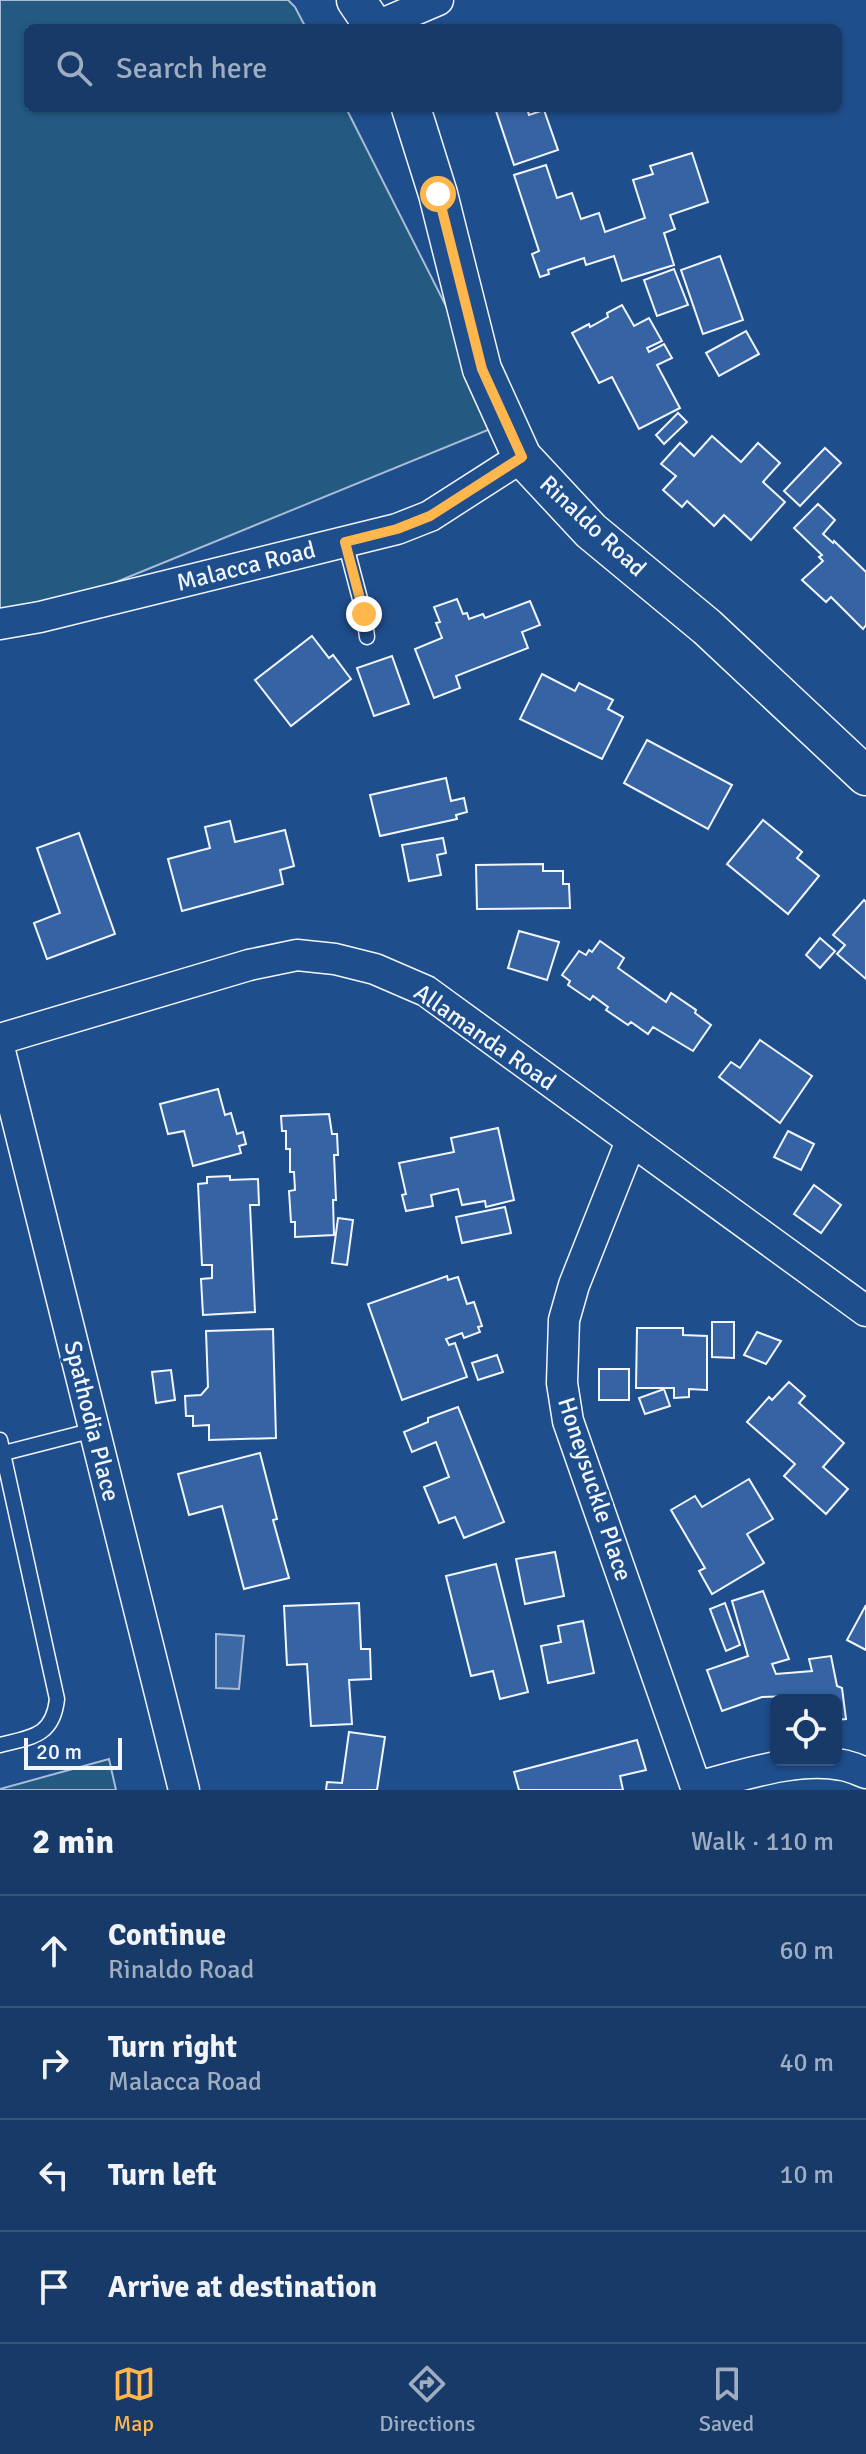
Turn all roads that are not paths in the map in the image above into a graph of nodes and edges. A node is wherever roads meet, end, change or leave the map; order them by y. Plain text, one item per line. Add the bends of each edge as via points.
1 (438, 0) edge
2 (368, 18) edge
3 (412, 112) edge
4 (522, 457) junction
5 (345, 542) junction
6 (0, 624) edge
7 (367, 637) dead end
8 (866, 776) edge
9 (0, 1039) edge
10 (0, 1051) edge
11 (631, 1141) junction
12 (866, 1311) edge
13 (94, 1430) junction
14 (1, 1449) edge
15 (0, 1745) edge
16 (866, 1773) edge
17 (697, 1789) edge
18 (184, 1790) edge

1 - 2 street
3 - 4 street, Rinaldo Road via 482,369
4 - 5 street, Malacca Road via 430,516
4 - 8 street, Rinaldo Road via 591,531 707,627
5 - 6 street, Malacca Road
5 - 7 lane
9 - 11 street, Allamanda Road via 249,965 297,955 335,959 426,991
10 - 13 street, Spathodia Place
11 - 12 street, Allamanda Road
11 - 17 street, Honeysuckle Place via 564,1320 562,1383 568,1421
13 - 14 lane
13 - 18 street, Spathodia Place
14 - 15 lane via 57,1699 52,1721 38,1735
16 - 17 street via 840,1764 792,1765

